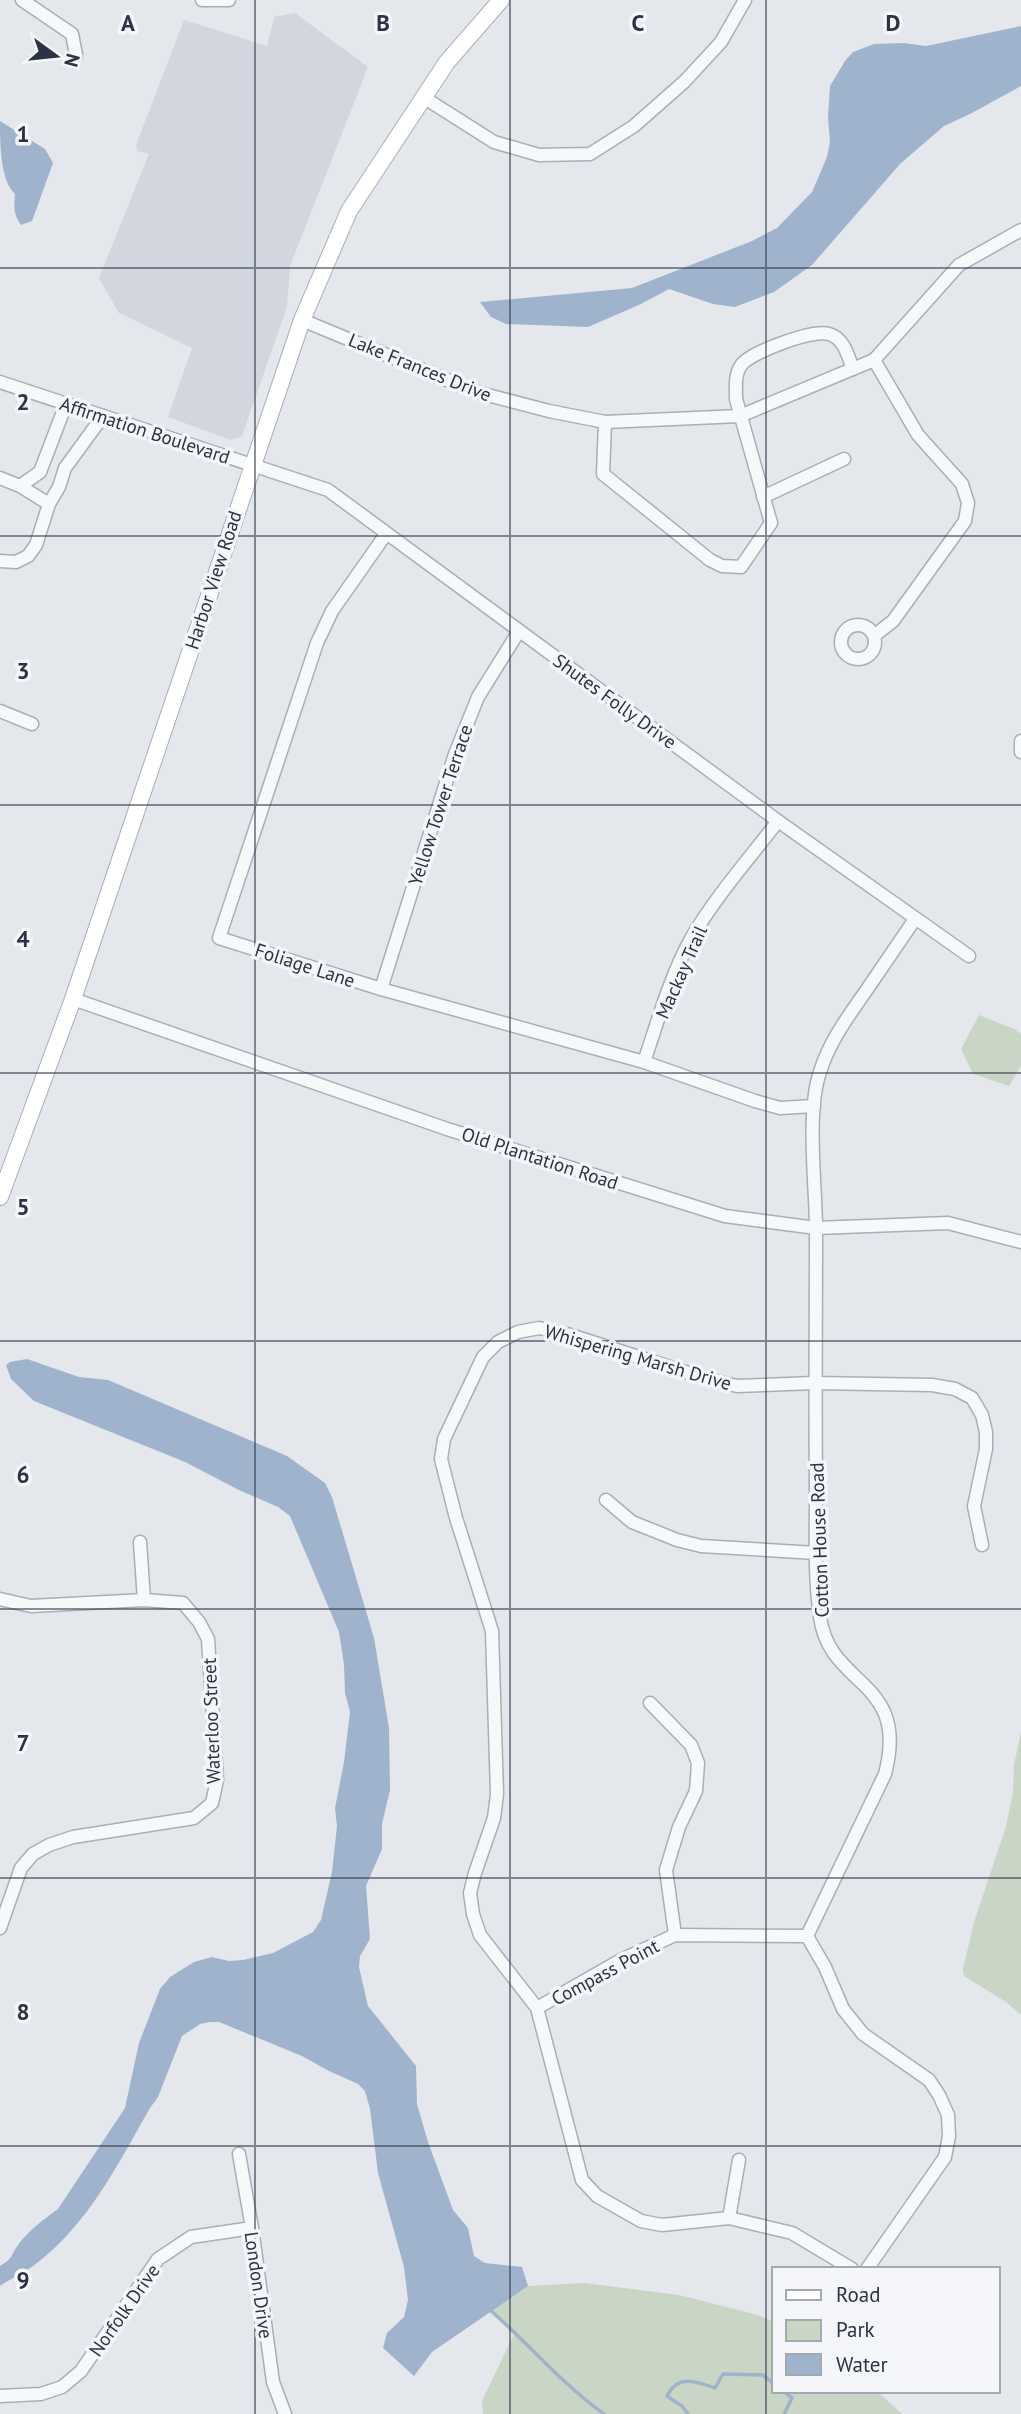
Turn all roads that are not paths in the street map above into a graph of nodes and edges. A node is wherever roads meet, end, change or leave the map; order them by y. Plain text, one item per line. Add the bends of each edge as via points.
1 (22, 0) edge
2 (202, 0) edge
3 (229, 0) edge
4 (501, 0) edge
5 (745, 0) edge
6 (76, 55) dead end
7 (423, 97) junction
8 (1021, 230) edge
9 (302, 320) junction
10 (874, 360) junction
11 (853, 369) junction
12 (0, 382) edge
13 (66, 404) junction
14 (103, 416) junction
15 (740, 416) junction
16 (605, 422) junction
17 (844, 459) dead end
18 (251, 466) junction
19 (0, 478) edge
20 (20, 486) junction
21 (763, 497) junction
22 (49, 504) junction
23 (386, 534) junction
24 (0, 561) edge
25 (519, 631) junction
26 (874, 635) dead end
27 (0, 711) edge
28 (32, 724) dead end
29 (1021, 741) edge
30 (1021, 752) edge
31 (778, 821) junction
32 (915, 919) junction
33 (969, 956) dead end
34 (381, 989) junction
35 (73, 999) junction
36 (644, 1062) junction
37 (814, 1106) junction
38 (0, 1197) edge
39 (816, 1227) junction
40 (1021, 1242) edge
41 (814, 1383) junction
42 (606, 1500) dead end
43 (140, 1542) dead end
44 (982, 1545) dead end
45 (816, 1553) junction
46 (0, 1599) edge
47 (144, 1600) junction
48 (650, 1703) dead end
49 (0, 1927) edge
50 (675, 1935) junction
51 (807, 1936) junction
52 (537, 2008) junction
53 (239, 2154) dead end
54 (739, 2160) dead end
55 (729, 2218) junction
56 (252, 2228) junction
57 (849, 2267) edge
58 (868, 2267) edge
59 (0, 2396) edge
60 (285, 2414) edge

1 - 6 street via 72,34
2 - 3 street
4 - 7 main road, Harbor View Road
5 - 7 street via 721,42 684,82 634,126 590,153 539,155 494,142
7 - 9 main road, Harbor View Road via 349,211
8 - 10 street, Lake Frances Drive via 959,265
9 - 16 street, Lake Frances Drive via 476,393
9 - 18 main road, Harbor View Road
10 - 11 street, Lake Frances Drive
10 - 26 street via 918,435 962,484 968,503 965,521 893,621
11 - 15 street, Lake Frances Drive
11 - 15 street via 842,343 829,334 810,335 758,352 741,364 735,383
12 - 13 street, Affirmation Boulevard
13 - 14 street, Affirmation Boulevard
13 - 20 street via 40,472
14 - 18 street, Affirmation Boulevard
14 - 22 street via 65,468
15 - 16 street, Lake Frances Drive
15 - 21 street
16 - 21 street via 603,474 722,566 741,567 771,523
17 - 21 street
18 - 23 street, Shutes Folly Drive via 328,489
18 - 35 main road, Harbor View Road
19 - 20 street
20 - 22 street
22 - 24 street via 28,556 16,562
23 - 25 street, Shutes Folly Drive
23 - 34 street, Foliage Lane via 332,611 317,643 219,938
25 - 31 street, Shutes Folly Drive
25 - 34 street, Yellow Tower Terrace via 478,697 455,754
27 - 28 street
29 - 30 street
31 - 32 street, Shutes Folly Drive
31 - 36 street, Mackay Trail via 692,938
32 - 33 street, Shutes Folly Drive
32 - 37 street, Cotton House Road via 839,1029 820,1072
34 - 36 street, Foliage Lane
35 - 38 main road, Harbor View Road
35 - 39 street, Old Plantation Road via 447,1129 725,1216
36 - 37 street, Foliage Lane via 767,1105
37 - 39 street, Cotton House Road
39 - 40 street, Old Plantation Road via 948,1223
39 - 41 street, Cotton House Road
41 - 44 street, Whispering Marsh Drive via 932,1385 972,1398 986,1432 974,1506
41 - 45 street, Cotton House Road
41 - 52 street, Whispering Marsh Drive via 737,1386 539,1328 498,1342 482,1357 444,1438 441,1459 492,1631 497,1794 470,1893 473,1914 480,1935
42 - 45 street via 632,1522 677,1540 701,1546
43 - 47 street
45 - 51 street, Cotton House Road via 824,1636 833,1653 879,1700 891,1743 885,1773
46 - 47 street, Waterloo Street via 31,1606
47 - 49 street, Waterloo Street via 183,1603 208,1639 217,1780 212,1803 194,1818 73,1837 33,1854 21,1868
48 - 50 street via 691,1745 698,1763 696,1791 666,1870
50 - 51 street, Compass Point
50 - 52 street, Compass Point
51 - 58 street via 843,2009 863,2034 929,2080 948,2115 945,2157
52 - 55 street, Whispering Marsh Drive via 582,2180 597,2196 641,2221 662,2225
53 - 56 street, London Drive
54 - 55 street
55 - 57 street, Whispering Marsh Drive via 792,2233
56 - 59 street, Norfolk Drive via 191,2237 173,2247 158,2259 81,2371 62,2387 41,2394
56 - 60 street, London Drive via 273,2382

